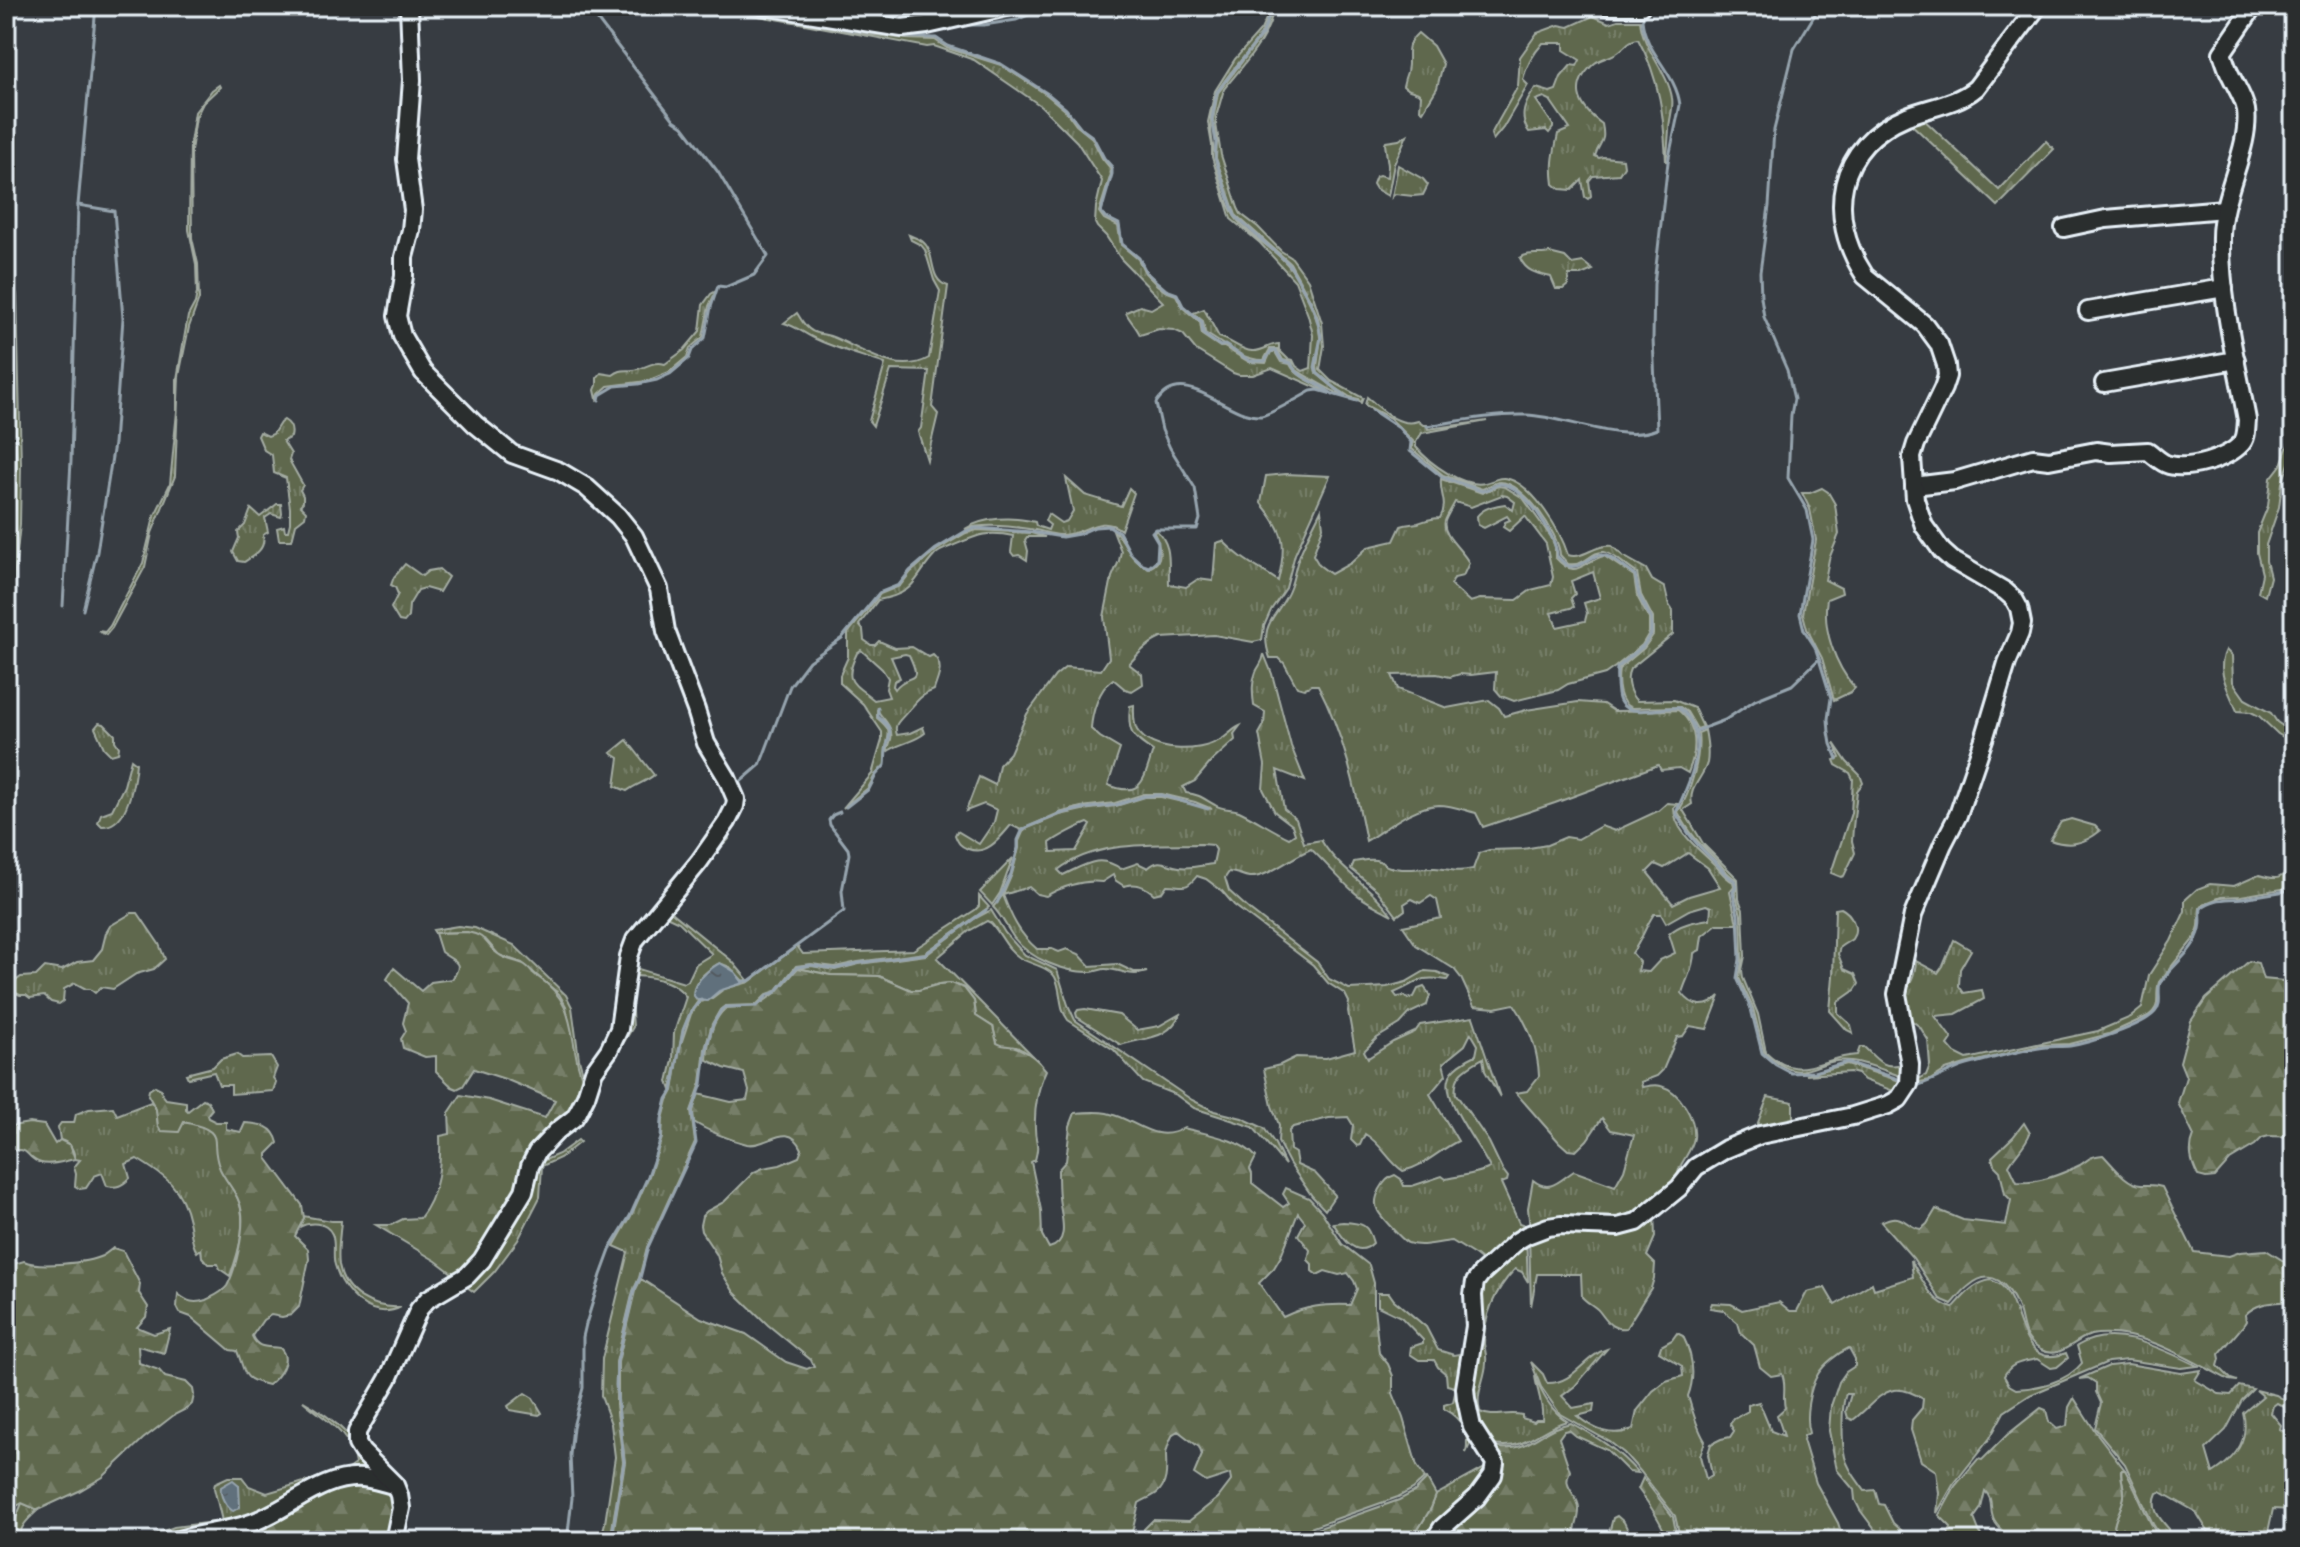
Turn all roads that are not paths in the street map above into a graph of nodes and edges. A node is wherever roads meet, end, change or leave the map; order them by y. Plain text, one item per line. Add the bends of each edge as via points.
1 (409, 6) edge
2 (764, 6) edge
3 (1011, 6) edge
4 (1608, 6) edge
5 (1641, 6) edge
6 (2038, 6) edge
7 (2254, 6) edge
8 (2224, 209) junction
9 (2064, 228) dead end
10 (2224, 288) junction
11 (2088, 311) dead end
12 (2236, 360) junction
13 (2104, 383) dead end
14 (1914, 486) junction
15 (395, 1485) junction
16 (175, 1541) edge
17 (394, 1541) edge
18 (1434, 1541) edge

1 - 15 street via 412,80 406,159 413,210 398,304 402,336 423,372 475,424 512,454 586,487 634,536 659,589 666,631 706,743 736,799 699,862 635,940 619,1029 578,1112 532,1159 524,1191 482,1260 419,1309 388,1379 366,1413 357,1444
2 - 3 street via 902,28
4 - 5 street
6 - 14 street via 1976,88 1878,134 1854,156 1842,189 1842,216 1865,276 1925,325 1944,352 1947,376 1912,457
7 - 8 street via 2222,53 2246,122
8 - 9 street
8 - 10 street
10 - 11 street
10 - 12 street
12 - 13 street
12 - 14 street via 2246,437 2218,459 2173,466 2148,451 2096,451 2033,458 1955,481
14 - 18 street via 1924,526 1942,551 2014,599 2022,623 1958,815 1913,915 1897,994 1909,1084 1888,1105 1760,1135 1726,1149 1696,1167 1637,1222 1618,1227 1561,1225 1527,1235 1481,1274 1473,1295 1475,1326 1465,1388 1472,1427 1495,1463 1493,1475
15 - 16 street via 341,1479 248,1524
15 - 17 street via 401,1508

